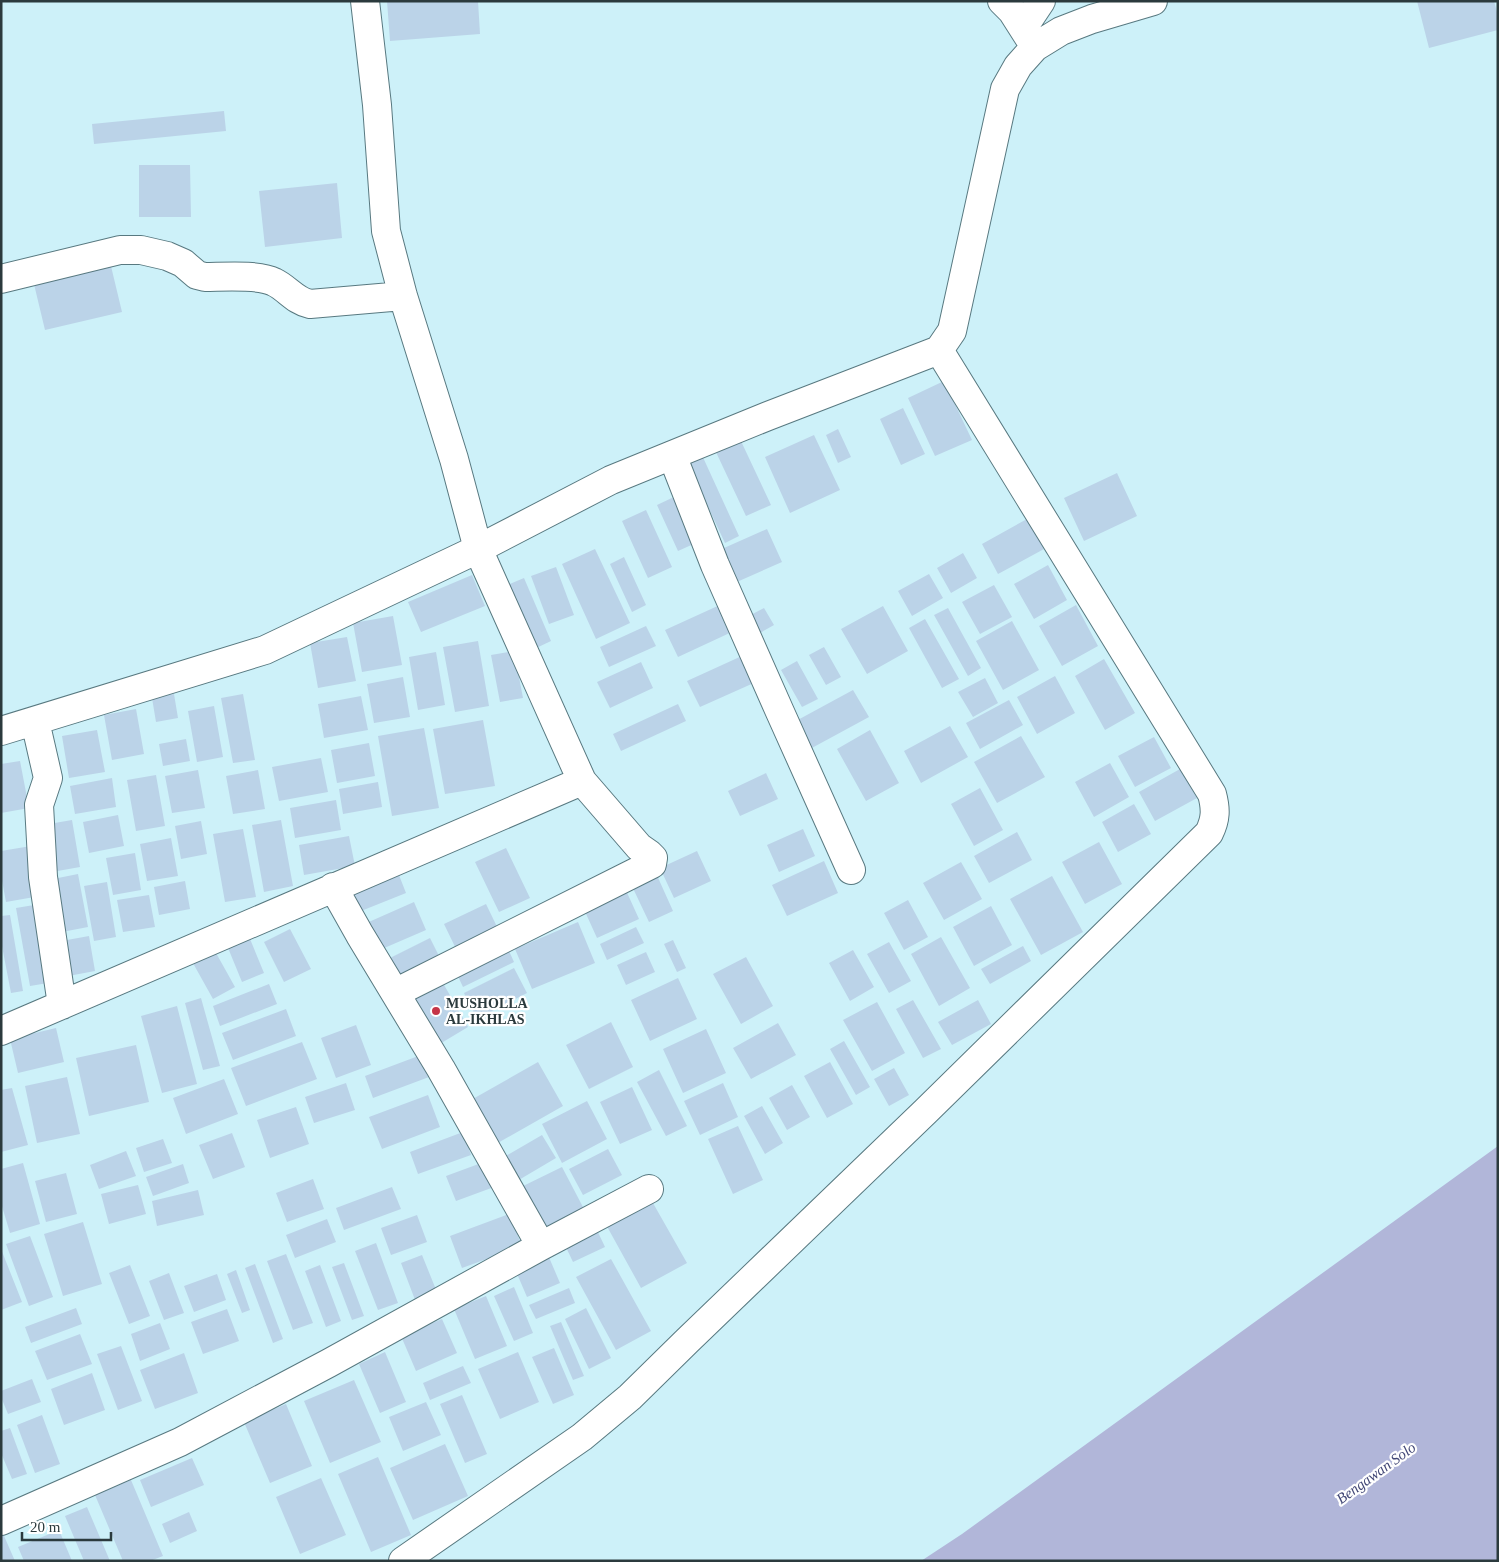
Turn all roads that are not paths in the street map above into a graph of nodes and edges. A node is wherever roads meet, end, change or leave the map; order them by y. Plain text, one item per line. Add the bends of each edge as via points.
1 (365, 1) edge
2 (1002, 1) edge
3 (1041, 1) edge
4 (1153, 1) edge
5 (1029, 38) junction
6 (1, 279) edge
7 (404, 296) junction
8 (939, 350) junction
9 (672, 455) junction
10 (478, 549) junction
11 (36, 721) junction
12 (1, 731) edge
13 (582, 781) junction
14 (851, 870) dead end
15 (333, 887) junction
16 (395, 993) junction
17 (62, 1004) junction
18 (1, 1031) edge
19 (649, 1189) dead end
20 (541, 1246) junction
21 (1, 1521) edge
22 (403, 1561) edge

1 - 7 street via 386,231
2 - 5 street
3 - 5 street
4 - 5 street
5 - 8 street via 1005,89 952,331
6 - 7 street via 120,250 141,250 167,256 205,277 273,281 302,303
7 - 10 street
8 - 9 street
8 - 22 street via 1212,794 1216,814 1213,824 1209,832 962,1076 630,1397 582,1437
9 - 10 street via 611,480
9 - 14 street via 715,565
10 - 11 street via 265,650
10 - 13 street
11 - 12 street
11 - 17 street via 48,778 39,805 43,876
13 - 15 street
13 - 16 street via 639,847 653,858 652,864
15 - 16 street
15 - 17 street
16 - 20 street
17 - 18 street
19 - 20 street
20 - 21 street via 180,1442

